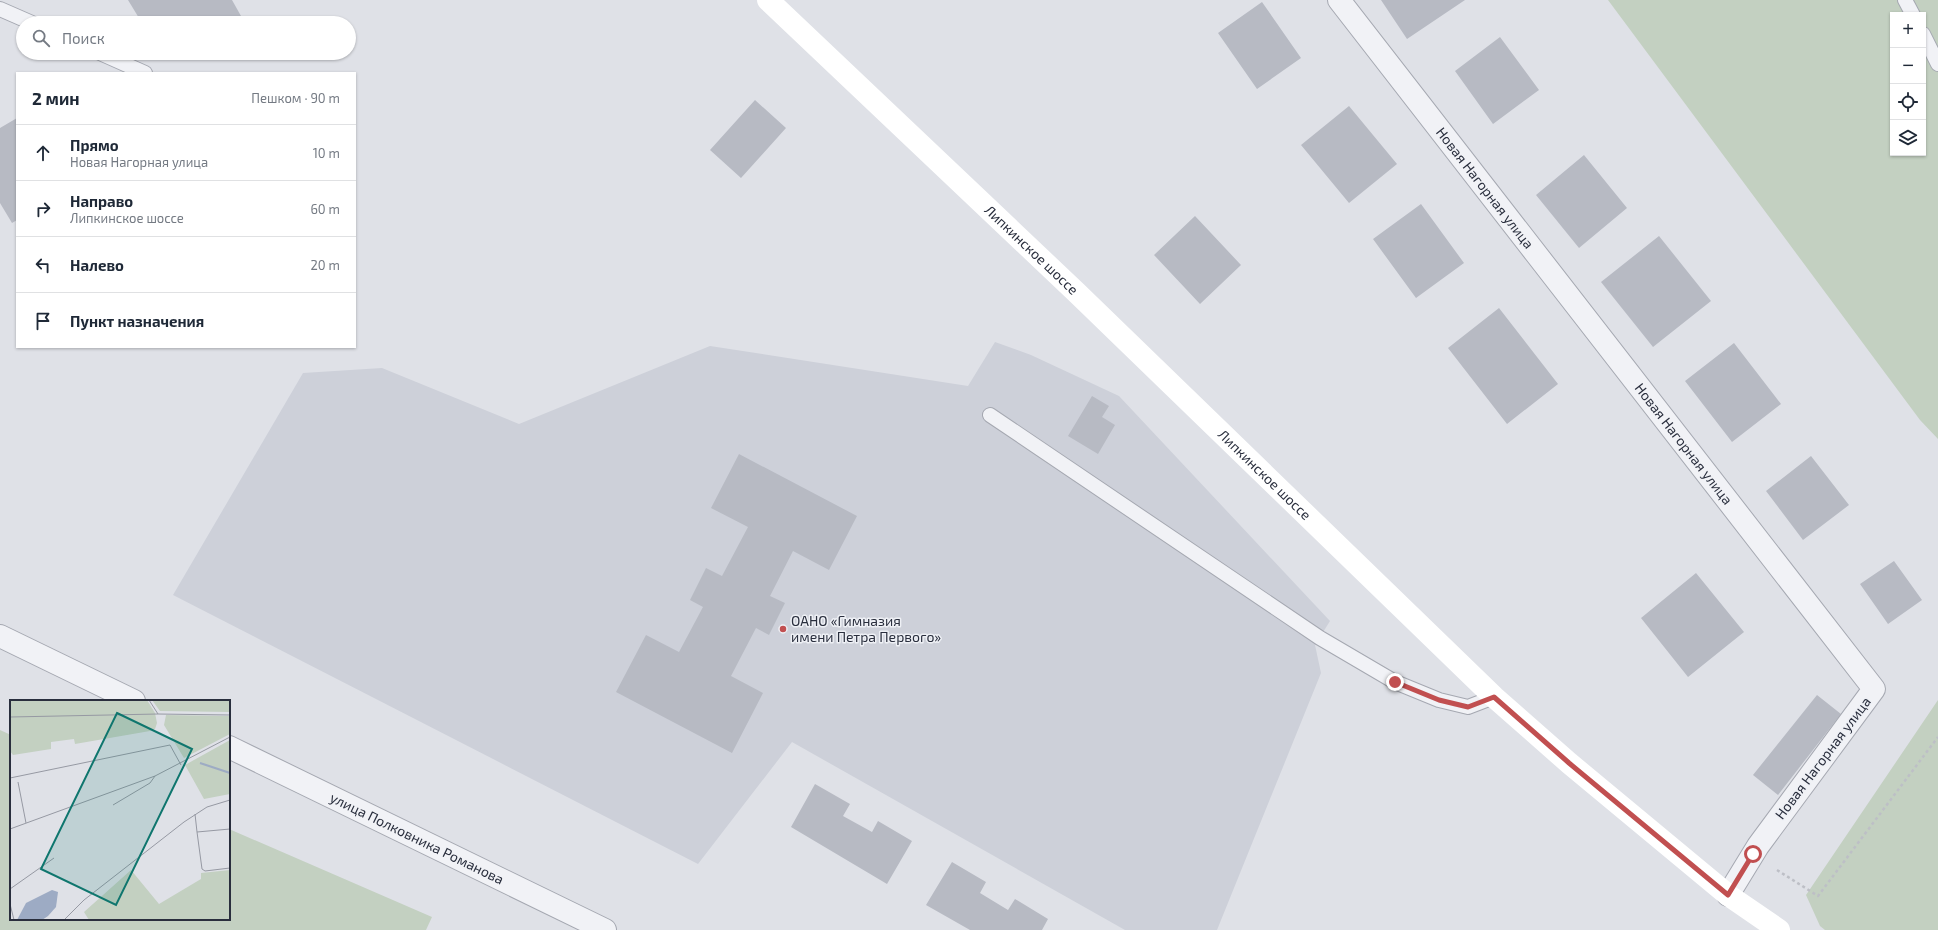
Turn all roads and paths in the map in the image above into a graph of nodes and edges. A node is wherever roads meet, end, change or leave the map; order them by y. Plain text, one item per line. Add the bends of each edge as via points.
1 (768, 0) edge
2 (1339, 0) edge
3 (1905, 0) edge
4 (0, 9) edge
5 (1911, 12) edge
6 (16, 16) edge
7 (1926, 40) edge
8 (116, 60) edge
9 (1938, 64) edge
10 (143, 72) edge
11 (990, 415) dead end
12 (0, 636) edge
13 (1494, 697) junction
14 (132, 700) edge
15 (1938, 737) edge
16 (230, 747) edge
17 (1753, 854) junction
18 (1728, 895) junction
19 (606, 930) edge
20 (1779, 930) edge

1 - 13 street, Липкинское шоссе via 1076,292
2 - 17 street, Новая Нагорная улица via 1874,689
3 - 5 lane
4 - 6 lane
7 - 9 lane
8 - 10 lane
11 - 13 lane via 1320,638 1395,682 1439,700 1468,707
12 - 14 street
13 - 18 street, Липкинское шоссе
15 - 17 path via 1818,896
16 - 19 street, улица Полковника Романова
17 - 18 street, Новая Нагорная улица
18 - 20 street, Липкинское шоссе

